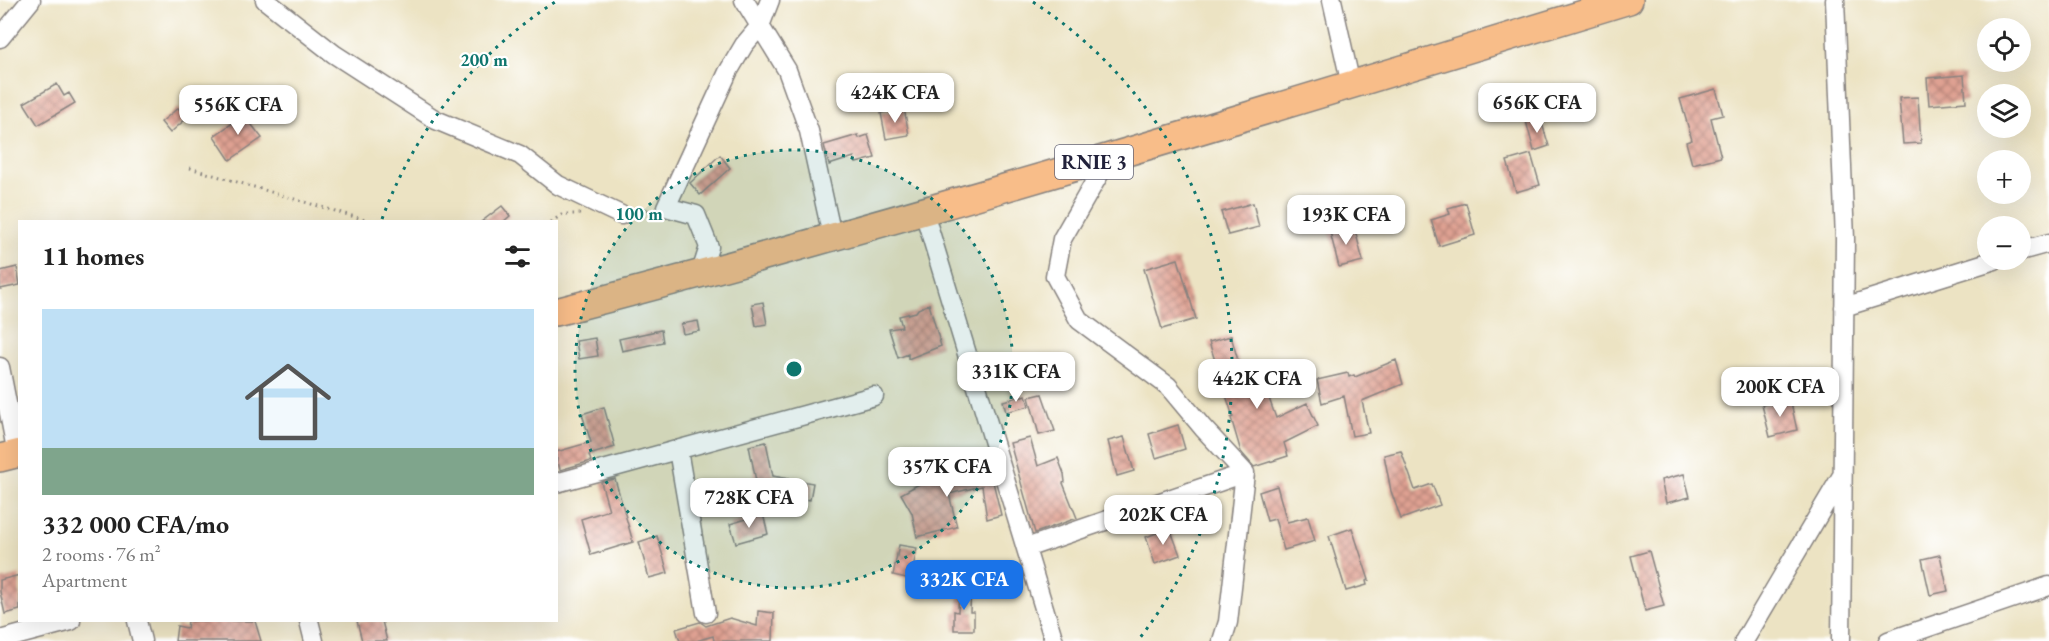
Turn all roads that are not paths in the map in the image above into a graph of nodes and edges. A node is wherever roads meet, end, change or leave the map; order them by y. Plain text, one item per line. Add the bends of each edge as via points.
1 (31, 0) edge
2 (265, 0) edge
3 (744, 0) edge
4 (770, 0) edge
5 (1332, 0) edge
6 (1629, 0) edge
7 (1835, 0) edge
8 (760, 26) junction
9 (0, 38) edge
10 (1351, 86) junction
11 (1109, 157) junction
12 (924, 212) junction
13 (621, 215) dead end
14 (832, 237) junction
15 (2049, 243) edge
16 (2031, 249) edge
17 (1977, 266) edge
18 (700, 274) junction
19 (1844, 307) junction
20 (558, 311) edge
21 (0, 367) edge
22 (874, 396) dead end
23 (678, 450) junction
24 (12, 455) edge
25 (1245, 473) junction
26 (1842, 477) junction
27 (558, 482) edge
28 (1026, 548) junction
29 (2049, 586) edge
30 (706, 613) dead end
31 (67, 622) edge
32 (137, 622) edge
33 (309, 622) edge
34 (0, 640) edge
35 (142, 641) edge
36 (314, 641) edge
37 (1054, 641) edge
38 (1222, 641) edge
39 (1744, 641) edge
40 (1841, 641) edge
41 (1888, 641) edge

1 - 9 street
2 - 13 street via 334,54 436,120 520,155 558,185
3 - 8 street
4 - 8 street
5 - 10 street
6 - 10 highway, RNIE 3
7 - 19 street
8 - 14 street via 787,70 809,131
8 - 18 street via 728,72 666,207 696,215 709,247
10 - 11 highway, RNIE 3
11 - 12 highway, RNIE 3
11 - 25 street via 1062,239 1055,276 1079,320 1168,386
12 - 14 highway, RNIE 3
12 - 28 street
14 - 18 highway, RNIE 3
15 - 16 street
17 - 19 street
18 - 20 highway, RNIE 3
19 - 26 street
21 - 24 street
22 - 23 street
23 - 27 street
23 - 30 street
25 - 28 street
25 - 38 street via 1228,622
26 - 39 street
26 - 40 street
28 - 37 street
29 - 41 street
31 - 34 street
32 - 35 street
33 - 36 street

